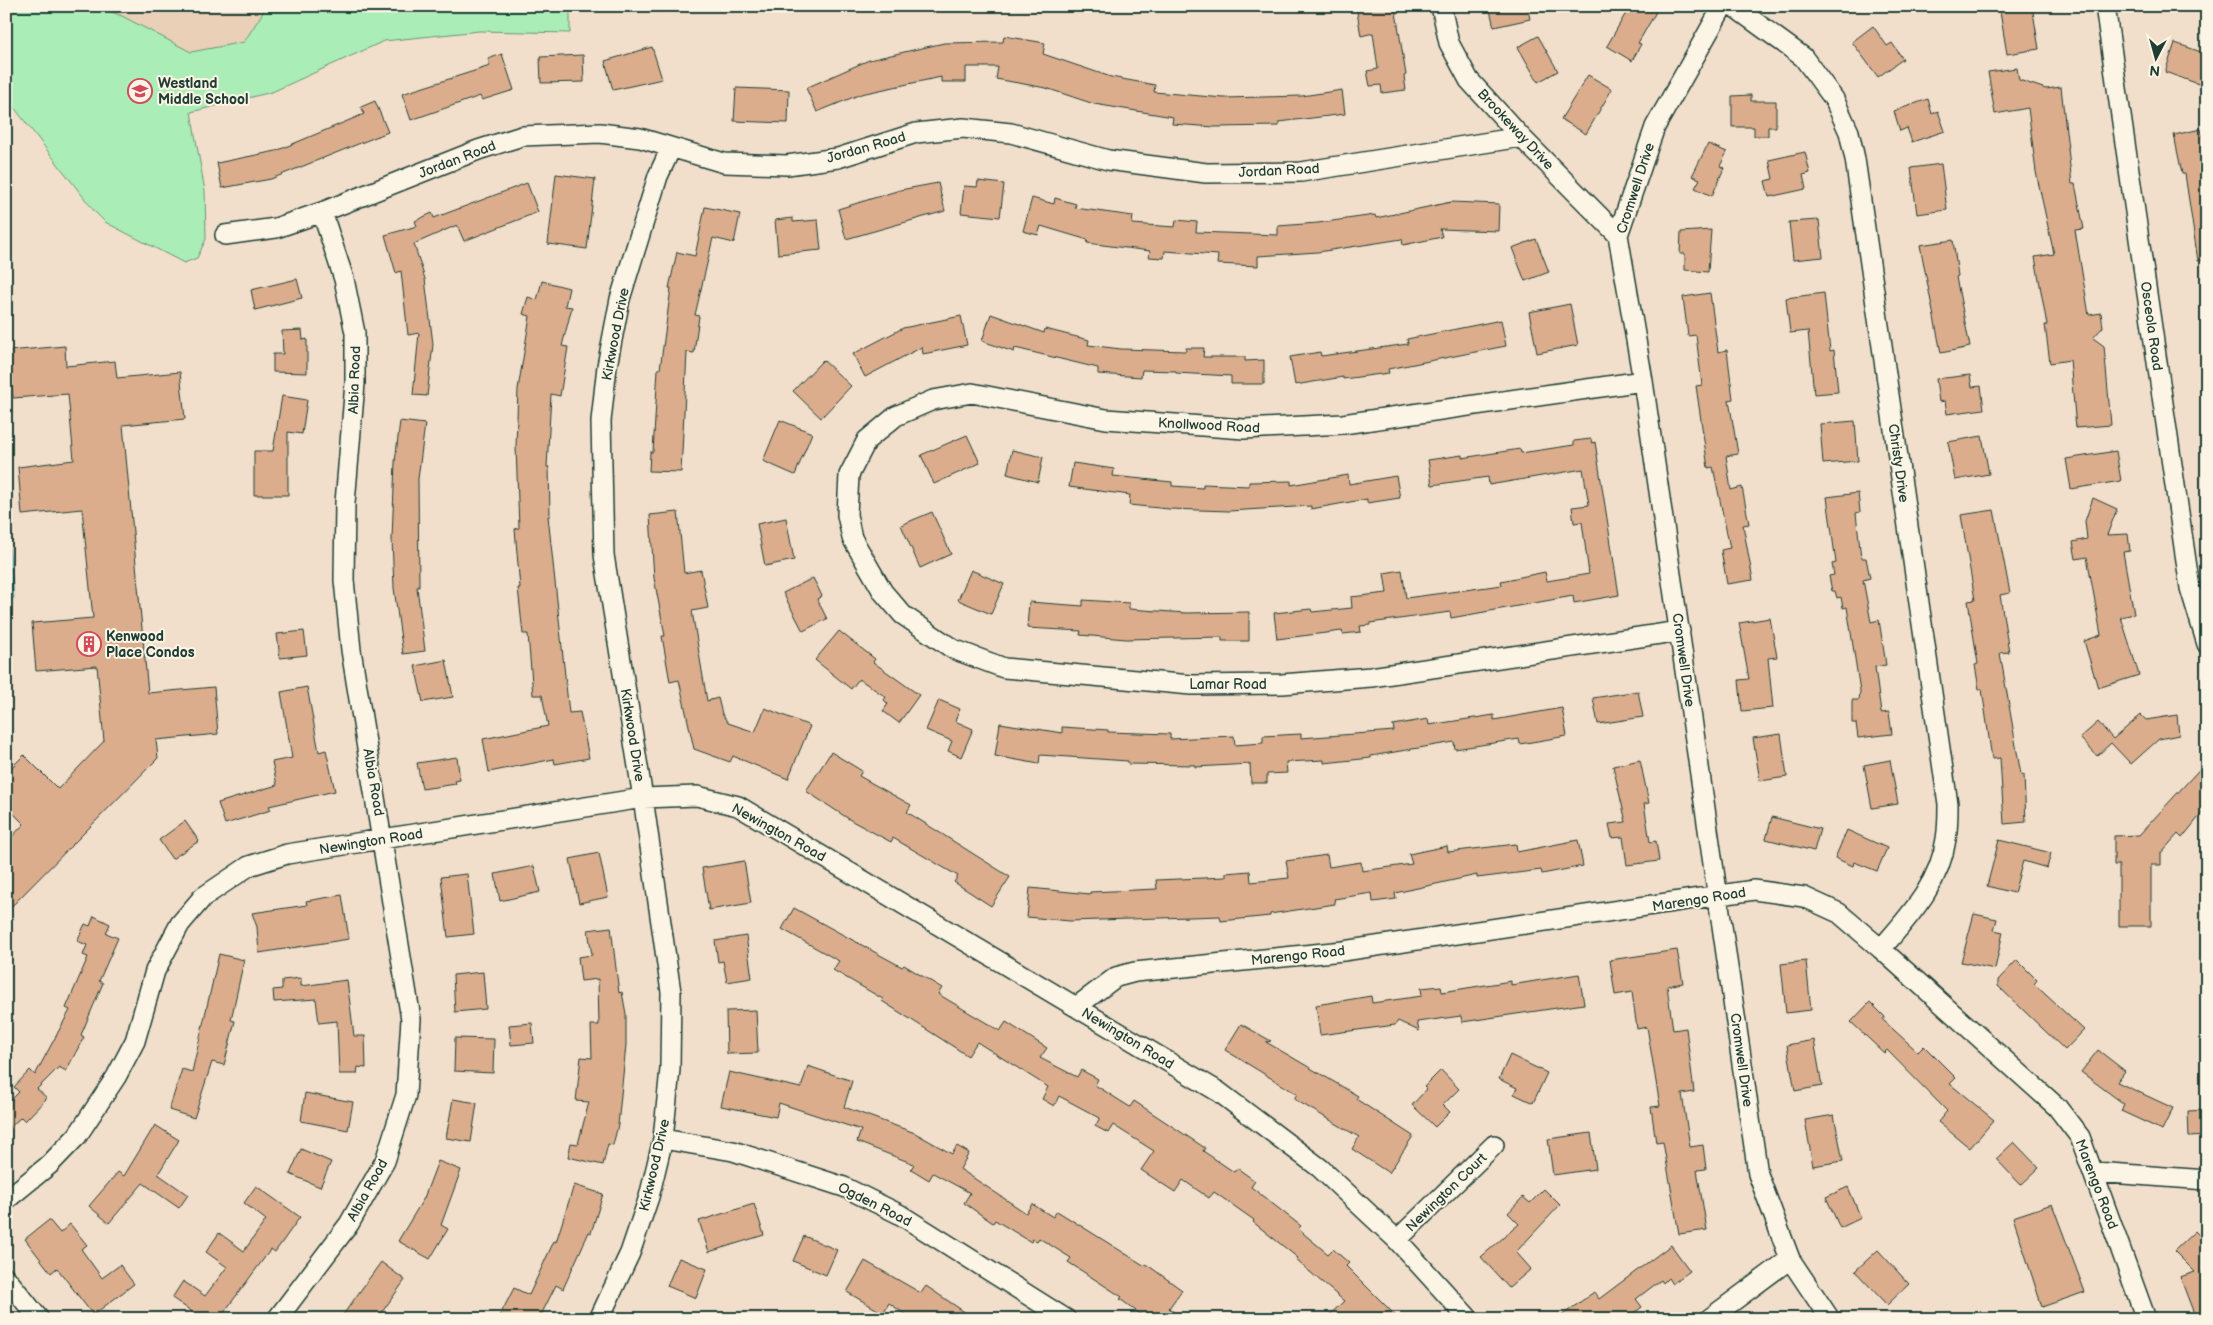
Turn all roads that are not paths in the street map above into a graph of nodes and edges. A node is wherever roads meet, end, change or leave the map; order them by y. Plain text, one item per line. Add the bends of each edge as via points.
1 (1442, 6) edge
2 (1723, 6) edge
3 (1733, 6) edge
4 (2105, 6) edge
5 (1521, 137) junction
6 (670, 148) junction
7 (322, 212) junction
8 (225, 235) dead end
9 (1618, 235) junction
10 (1643, 381) junction
11 (847, 515) joint
12 (1680, 631) junction
13 (2207, 644) edge
14 (643, 798) junction
15 (383, 840) junction
16 (1718, 896) junction
17 (1882, 949) junction
18 (1076, 1007) junction
19 (663, 1139) junction
20 (1494, 1145) dead end
21 (2095, 1172) junction
22 (2207, 1180) edge
23 (6, 1200) edge
24 (1397, 1240) junction
25 (1790, 1259) junction
26 (6, 1278) edge
27 (39, 1319) edge
28 (276, 1319) edge
29 (599, 1319) edge
30 (1066, 1319) edge
31 (1469, 1319) edge
32 (1709, 1319) edge
33 (1830, 1319) edge
34 (2146, 1319) edge

1 - 5 street, Brookeway Drive via 1449,43 1470,80
2 - 9 street, Cromwell Drive via 1655,127
3 - 17 street, Christy Drive via 1803,56 1834,99 1849,132 1855,159 1948,804 1946,841 1933,882 1924,898
4 - 13 street, Osceola Road via 2190,588
5 - 6 street, Jordan Road via 1291,172 1206,173 1108,160 1011,133 963,128 916,133 838,158 787,165 724,163
5 - 9 street, Brookeway Drive
6 - 7 street, Jordan Road via 640,138 600,133 522,136 478,150
6 - 14 street, Kirkwood Drive via 658,176 620,299 607,366 601,421 604,555
7 - 8 street, Jordan Road via 276,228
7 - 15 street, Albia Road via 344,279 355,333 344,580 351,650
9 - 10 street, Cromwell Drive
10 - 11 street, Knollwood Road via 1343,424 1244,429 1106,419 972,393 933,400 896,416 867,440 849,475
10 - 12 street, Cromwell Drive
11 - 12 street, Lamar Road via 852,538 883,592 903,615 953,650 1004,668 1191,685 1282,684 1372,677
12 - 16 street, Cromwell Drive
14 - 15 street, Newington Road
14 - 18 street, Newington Road via 697,796 738,806
14 - 19 street, Kirkwood Drive via 671,992 670,1069
15 - 23 street, Newington Road via 287,854 249,866 204,896 174,931 155,971 135,1041 116,1077 76,1136 50,1165
15 - 28 street, Albia Road via 411,1019 406,1095 385,1161 348,1224
16 - 17 street, Marengo Road via 1754,890 1804,897 1839,913
16 - 18 street, Marengo Road via 1343,951 1135,972 1116,977
16 - 25 street, Cromwell Drive via 1758,1174
17 - 21 street, Marengo Road via 2057,1107 2080,1137
18 - 24 street, Newington Road via 1235,1104 1320,1168
19 - 29 street, Kirkwood Drive via 649,1197 630,1253
19 - 30 street, Ogden Road via 733,1151 844,1187 899,1214
20 - 24 street, Newington Court
21 - 22 street
21 - 34 street, Marengo Road
24 - 31 street, Newington Road
25 - 32 street
25 - 33 street, Cromwell Drive
26 - 27 street

